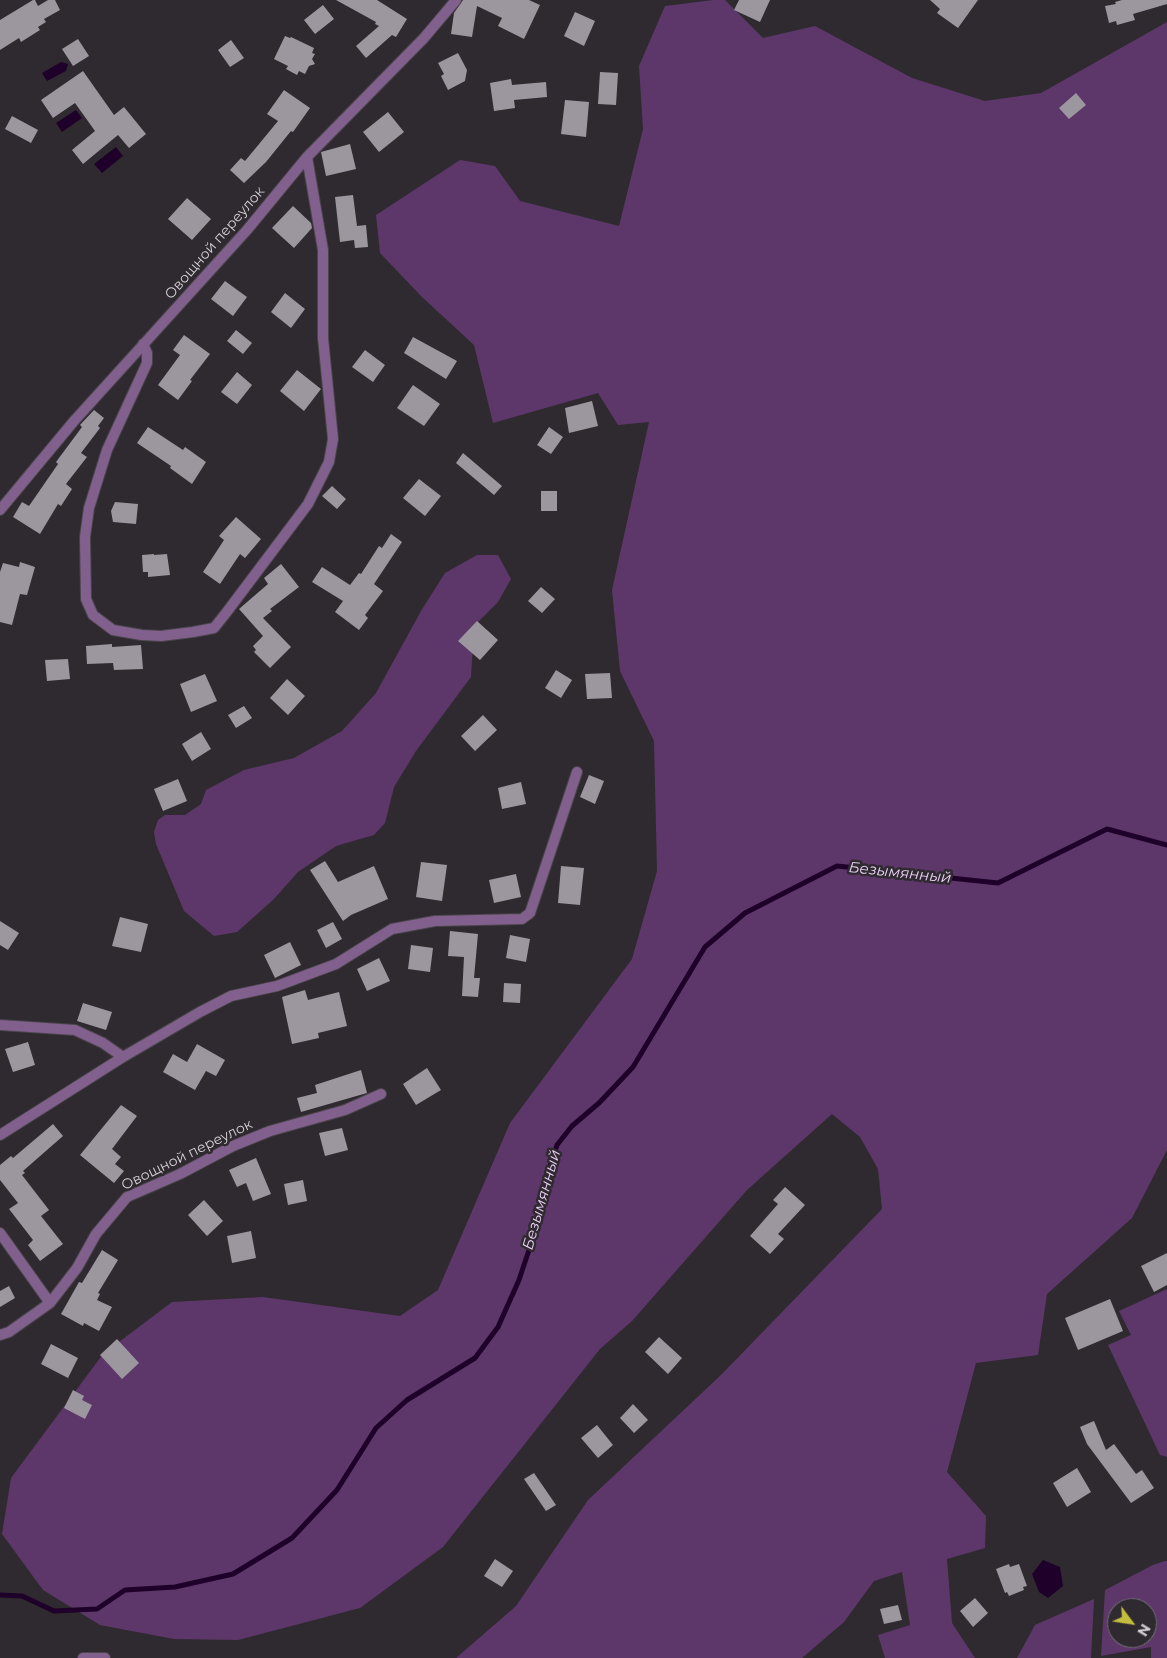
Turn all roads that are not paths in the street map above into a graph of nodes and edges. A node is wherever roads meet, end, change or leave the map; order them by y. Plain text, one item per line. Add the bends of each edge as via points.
1 (456, 0) edge
2 (307, 157) junction
3 (143, 344) junction
4 (0, 510) edge
5 (577, 772) dead end
6 (0, 1025) edge
7 (123, 1057) junction
8 (381, 1094) dead end
9 (0, 1135) edge
10 (0, 1233) edge
11 (50, 1303) junction
12 (0, 1335) edge
13 (83, 1658) edge
14 (105, 1658) edge

1 - 2 street, Овощной переулок via 424,38
2 - 3 street, Овощной переулок via 247,230
2 - 3 street via 324,250 323,338 333,439 329,462 308,504 214,628 161,636 113,630 93,615 86,599 85,537 89,508 107,450 147,364
3 - 4 street, Овощной переулок
5 - 7 street via 527,917 435,921 392,929 336,964 277,986 231,996
6 - 7 street via 74,1030 103,1043
7 - 9 street
8 - 11 street, Овощной переулок via 345,1110 270,1131 127,1196 96,1234 78,1268
10 - 11 street
11 - 12 street, Овощной переулок
13 - 14 street

